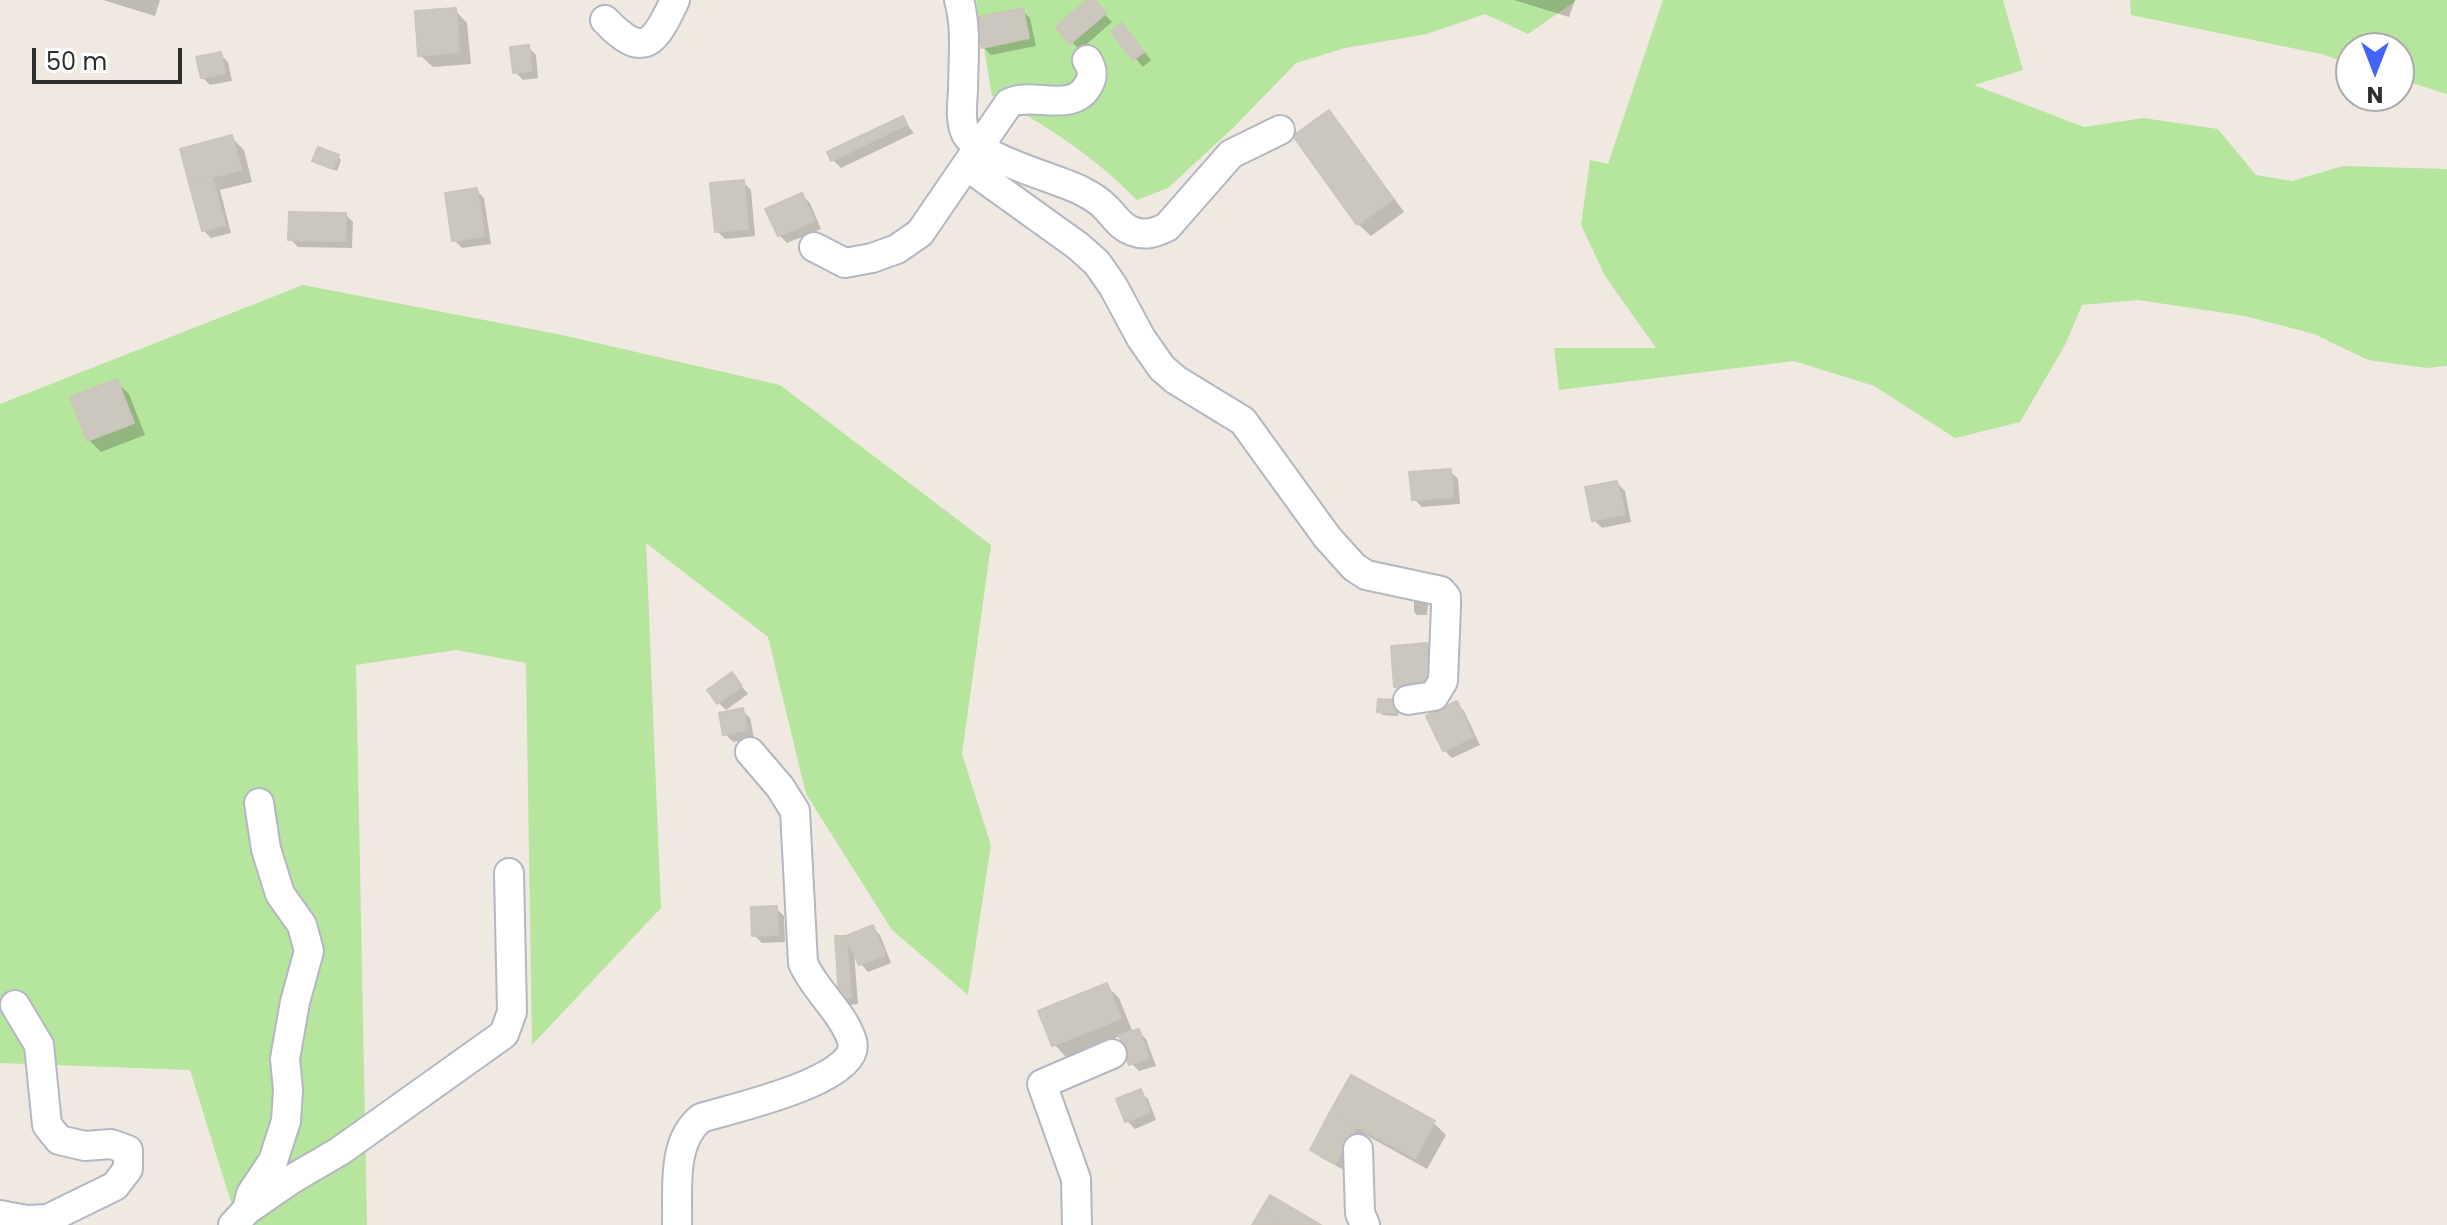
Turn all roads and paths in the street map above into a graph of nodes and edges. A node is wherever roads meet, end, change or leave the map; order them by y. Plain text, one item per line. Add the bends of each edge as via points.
1 (675, 0) edge
2 (959, 0) edge
3 (605, 20) dead end
4 (1087, 60) dead end
5 (1280, 130) dead end
6 (974, 158) junction
7 (814, 247) dead end
8 (1408, 700) dead end
9 (750, 752) dead end
10 (259, 803) dead end
11 (509, 873) dead end
12 (15, 1005) dead end
13 (1112, 1054) dead end
14 (1358, 1149) dead end
15 (0, 1215) edge
16 (240, 1218) edge
17 (677, 1225) edge
18 (1077, 1225) edge
19 (1365, 1225) edge

1 - 3 street via 657,36 646,43 627,41
2 - 6 street via 962,119
4 - 6 street via 1092,80 1085,92 1059,101 1009,103
5 - 6 street via 1231,154 1167,227 1146,234 1120,225 1105,206 1082,191
6 - 7 street via 920,233 897,249 845,263
6 - 8 street via 1097,263 1162,368 1243,421 1354,567 1366,575 1441,591 1446,606 1443,681 1434,696
9 - 17 street via 795,811 803,963 846,1028 852,1054 822,1079 690,1126 681,1146
10 - 16 street via 280,894 302,925 309,951 285,1059 286,1121 273,1161
11 - 16 street via 512,1012 504,1034
12 - 15 street via 39,1045 47,1125 59,1140 128,1150 128,1169 115,1186 48,1219
13 - 18 street via 1042,1084 1076,1179
14 - 19 street

